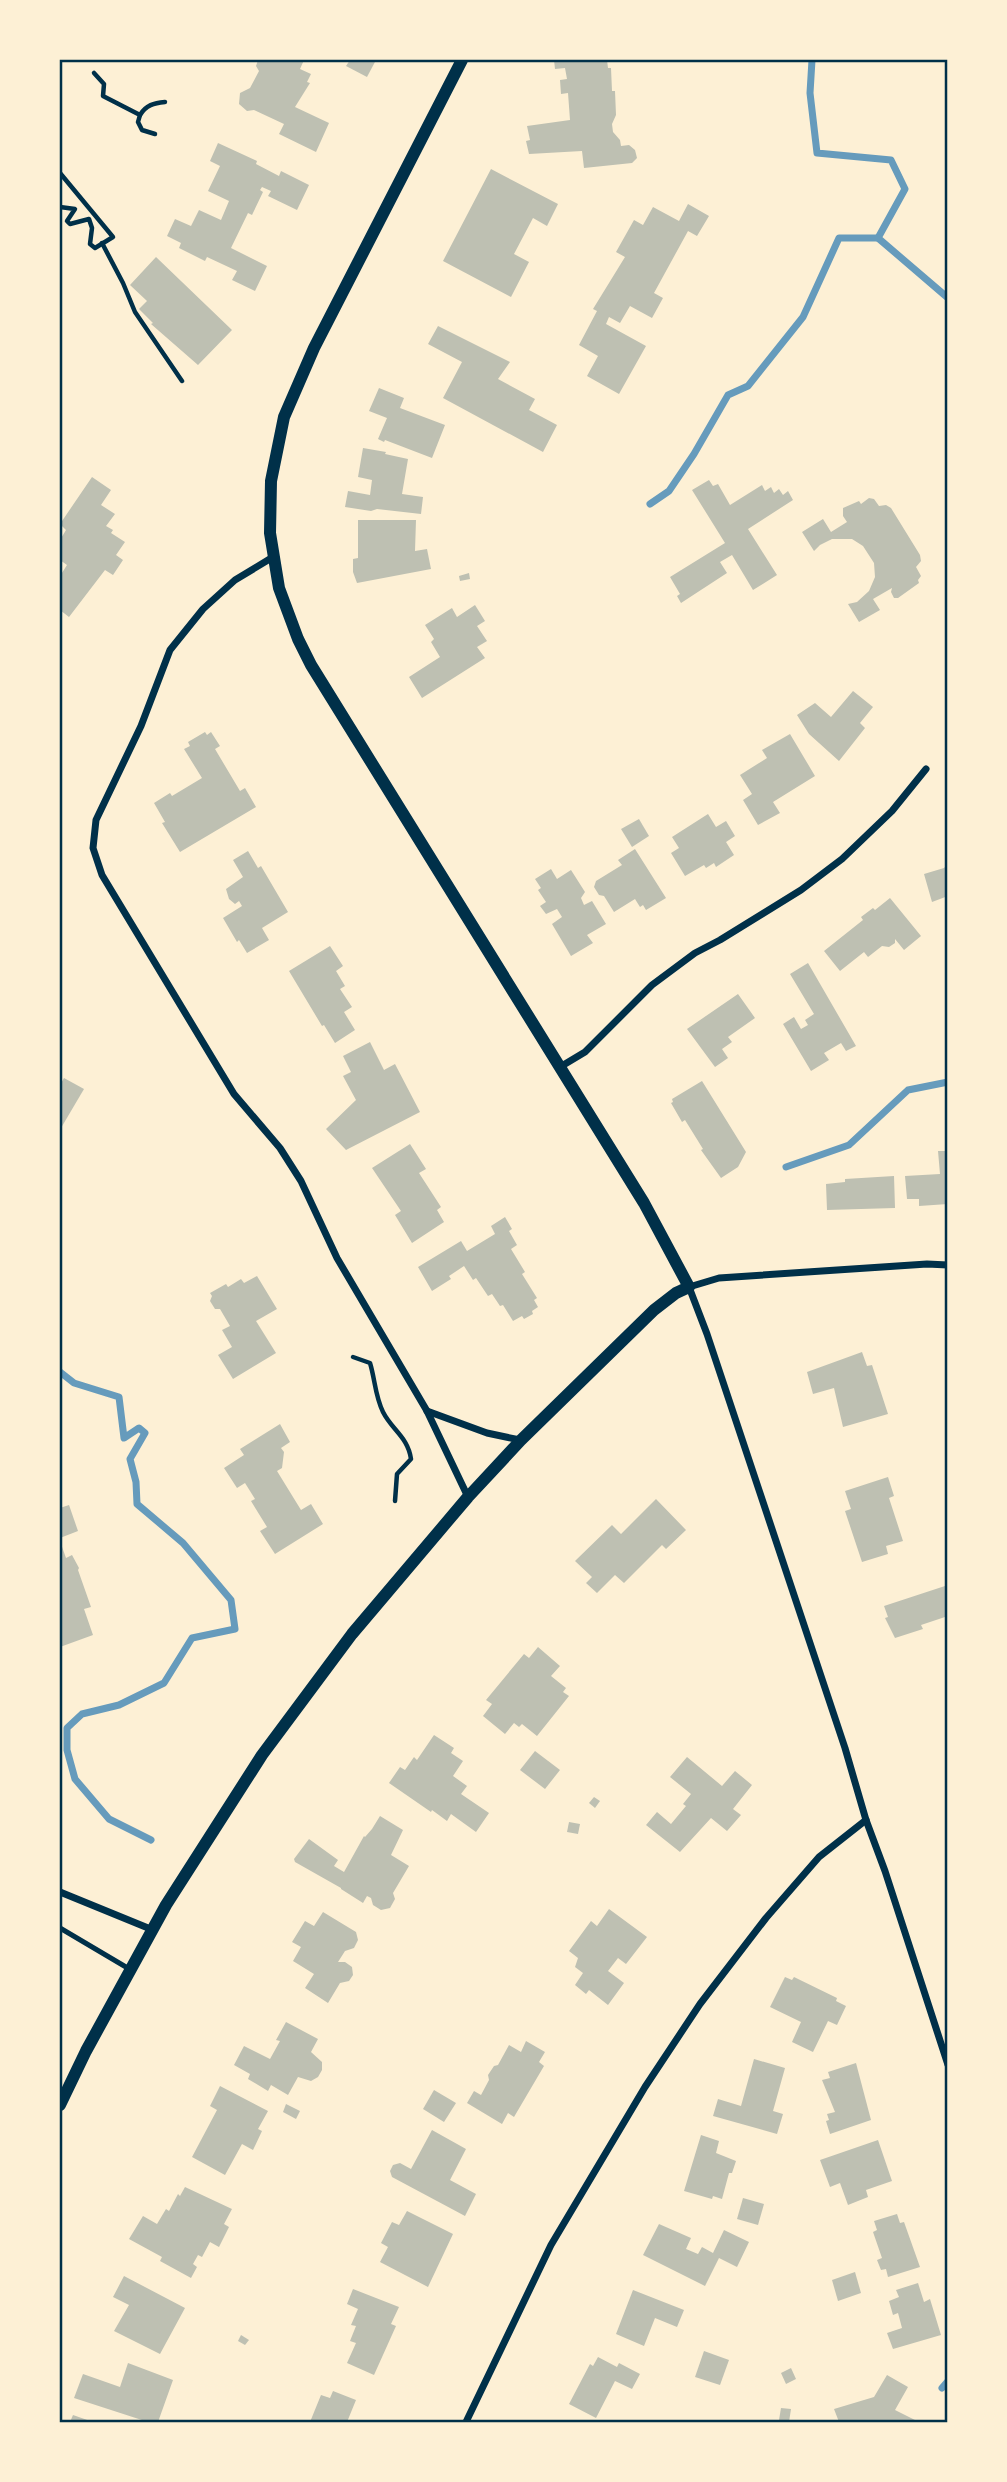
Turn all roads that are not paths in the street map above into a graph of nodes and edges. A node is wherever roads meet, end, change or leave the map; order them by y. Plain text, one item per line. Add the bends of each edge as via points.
1 (462, 60) edge
2 (273, 557) junction
3 (926, 769) dead end
4 (560, 1067) junction
5 (947, 1265) edge
6 (689, 1287) junction
7 (427, 1412) junction
8 (521, 1440) junction
9 (468, 1497) junction
10 (866, 1820) junction
11 (60, 1892) edge
12 (60, 1928) edge
13 (153, 1930) junction
14 (131, 1970) junction
15 (947, 2065) edge
16 (60, 2105) edge
17 (466, 2423) edge

1 - 2 street via 314,348 284,417 271,481
2 - 4 street via 279,588 311,665
2 - 7 street via 234,580 202,609 170,650 141,726 96,820 93,848 102,875 234,1094 301,1181 337,1258
3 - 4 street via 892,811 842,859 801,890 695,953 652,985 585,1052
4 - 6 street
5 - 6 street via 719,1278
6 - 8 street via 654,1310
6 - 10 street
7 - 8 street
7 - 9 street
8 - 9 street
9 - 13 street via 352,1634 262,1755
10 - 15 street
10 - 17 street via 819,1857 700,2004 551,2245
11 - 13 street
12 - 14 lane
13 - 14 street
14 - 16 street

